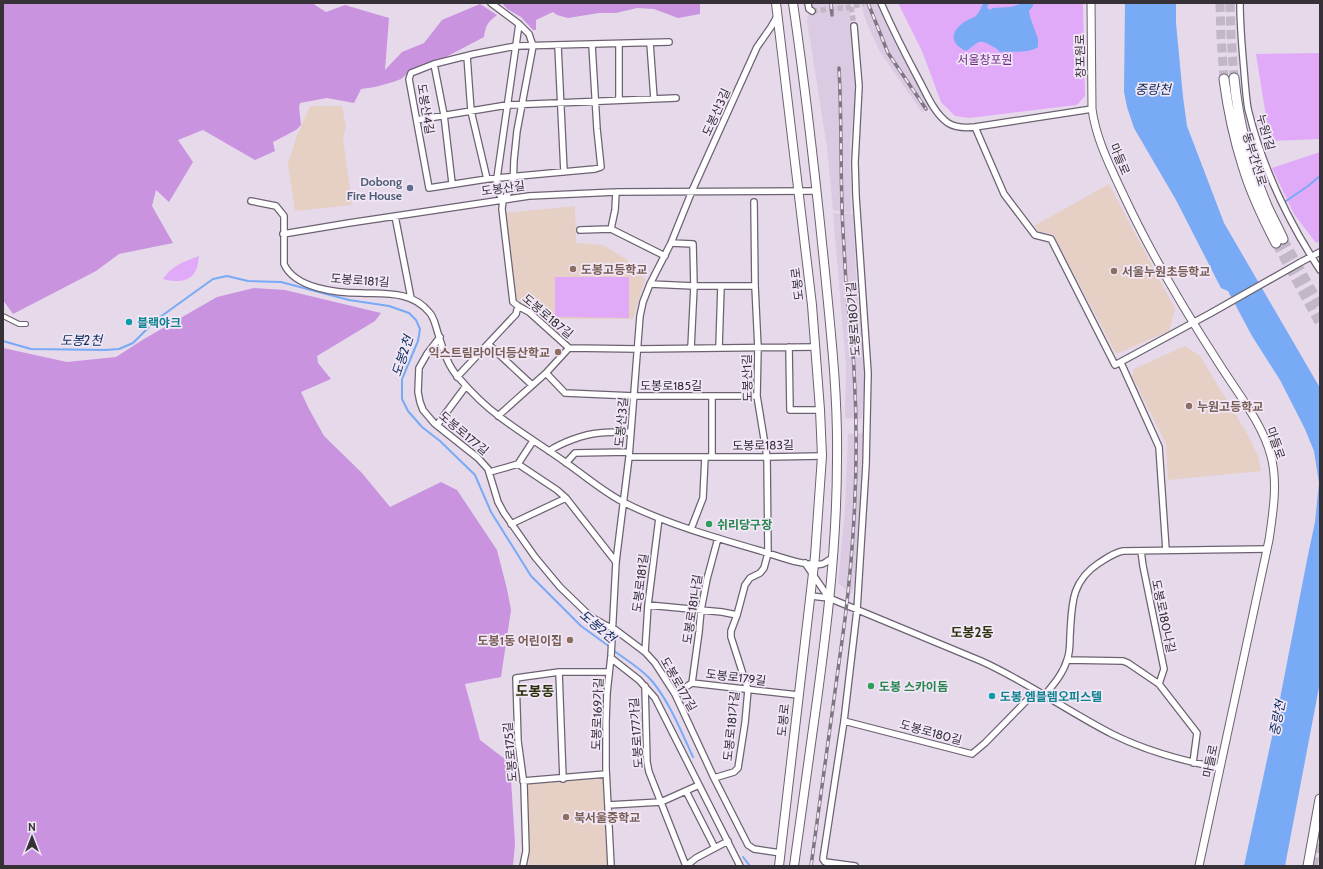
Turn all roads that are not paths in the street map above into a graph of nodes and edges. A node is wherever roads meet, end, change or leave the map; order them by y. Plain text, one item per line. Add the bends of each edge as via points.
1 (491, 3) edge
2 (776, 3) edge
3 (793, 3) edge
4 (808, 3) edge
5 (881, 3) edge
6 (1091, 3) edge
7 (1240, 3) edge
8 (812, 11) dead end
9 (778, 15) junction
10 (519, 24) junction
11 (854, 26) tunnel mouth
12 (669, 42) dead end
13 (650, 43) junction
14 (619, 44) junction
15 (592, 45) junction
16 (516, 46) junction
17 (533, 46) junction
18 (558, 46) junction
19 (467, 56) junction
20 (434, 64) junction
21 (1234, 78) tunnel mouth
22 (1224, 79) tunnel mouth
23 (676, 98) dead end
24 (654, 99) junction
25 (620, 100) junction
26 (595, 101) junction
27 (561, 103) junction
28 (522, 104) junction
29 (507, 105) junction
30 (1092, 109) junction
31 (471, 111) junction
32 (444, 115) junction
33 (417, 120) junction
34 (975, 127) junction
35 (564, 172) junction
36 (513, 177) junction
37 (497, 178) junction
38 (487, 179) junction
39 (452, 183) junction
40 (692, 191) junction
41 (799, 191) junction
42 (817, 191) junction
43 (616, 192) junction
44 (502, 200) junction
45 (251, 201) dead end
46 (754, 202) dead end
47 (395, 216) junction
48 (611, 229) junction
49 (580, 230) dead end
50 (283, 234) junction
51 (671, 243) junction
52 (1320, 252) edge
53 (665, 256) junction
54 (1311, 256) junction
55 (1320, 270) edge
56 (650, 284) junction
57 (694, 286) junction
58 (721, 286) junction
59 (755, 286) junction
60 (411, 298) junction
61 (518, 306) junction
62 (3, 316) edge
63 (1193, 323) junction
64 (26, 324) dead end
65 (440, 337) junction
66 (488, 344) junction
67 (789, 347) junction
68 (816, 347) junction
69 (569, 348) junction
70 (691, 348) junction
71 (720, 348) junction
72 (758, 348) junction
73 (638, 349) junction
74 (1118, 364) junction
75 (546, 373) junction
76 (457, 377) junction
77 (532, 385) junction
78 (466, 386) junction
79 (634, 396) junction
80 (712, 396) junction
81 (757, 396) junction
82 (820, 410) junction
83 (498, 416) junction
84 (437, 425) junction
85 (631, 432) junction
86 (533, 441) junction
87 (549, 451) junction
88 (629, 454) junction
89 (822, 456) junction
90 (705, 457) junction
91 (712, 457) junction
92 (767, 457) junction
93 (566, 463) junction
94 (518, 464) junction
95 (490, 472) junction
96 (566, 498) junction
97 (624, 503) junction
98 (659, 518) junction
99 (511, 524) junction
100 (691, 529) junction
101 (718, 538) junction
102 (1267, 549) junction
103 (1166, 550) junction
104 (1141, 551) junction
105 (768, 553) junction
106 (834, 557) junction
107 (616, 562) junction
108 (805, 563) junction
109 (814, 564) junction
110 (813, 576) junction
111 (811, 596) junction
112 (830, 598) junction
113 (648, 605) junction
114 (701, 610) junction
115 (857, 610) junction
116 (737, 615) junction
117 (612, 630) junction
118 (645, 652) junction
119 (611, 657) junction
120 (1067, 660) junction
121 (559, 672) junction
122 (609, 672) junction
123 (692, 683) junction
124 (1160, 684) junction
125 (645, 685) junction
126 (748, 690) junction
127 (1036, 691) junction
128 (675, 694) junction
129 (798, 695) junction
130 (1044, 696) junction
131 (844, 720) junction
132 (1193, 762) junction
133 (1220, 768) junction
134 (606, 774) junction
135 (714, 778) junction
136 (563, 779) junction
137 (523, 781) junction
138 (700, 785) junction
139 (686, 791) junction
140 (1320, 799) edge
141 (661, 802) junction
142 (608, 805) junction
143 (728, 841) junction
144 (715, 848) junction
145 (780, 855) junction
146 (794, 862) edge
147 (523, 866) edge
148 (611, 866) edge
149 (686, 866) edge
150 (740, 866) edge
151 (779, 866) edge
152 (855, 866) edge
153 (1199, 866) edge
154 (1308, 866) edge

1 - 10 street
2 - 9 main road, 도봉로
3 - 42 main road
4 - 8 street
5 - 34 street via 895,36 935,109 948,123 967,128
6 - 30 street, 창포원로
7 - 54 street, 누원1길 via 1244,78 1255,133 1271,180
9 - 40 street, 도봉산3길 via 757,47
9 - 41 main road, 도봉로
10 - 16 street
10 - 17 street via 529,34
11 - 115 street, 도봉로180가길 via 859,86 854,162 868,388
12 - 13 street, 도봉산4길
13 - 14 street, 도봉산4길
13 - 24 street
14 - 15 street, 도봉산4길
14 - 25 street
15 - 18 street, 도봉산4길
15 - 26 street, 도봉산4길
16 - 17 street, 도봉산4길
16 - 19 street, 도봉산4길
16 - 29 street
17 - 18 street, 도봉산4길
17 - 28 street
18 - 27 street
19 - 20 street, 도봉산4길
19 - 31 street
20 - 32 street
20 - 33 street, 도봉산4길 via 411,73 409,79
21 - 22 highway, 동부간선로 via 1239,113 1251,160 1280,241 1259,208 1243,168
23 - 24 street
24 - 25 street
25 - 26 street
26 - 27 street
26 - 35 street, 도봉산4길 via 601,167
27 - 28 street
27 - 35 street
28 - 29 street
28 - 36 street
29 - 31 street
29 - 37 street
30 - 34 street
30 - 63 street, 마들로 via 1108,162 1142,232
31 - 32 street
31 - 38 street
32 - 33 street
32 - 39 street
33 - 39 street, 도봉산4길 via 429,188
34 - 74 street via 1004,194 1035,235 1051,239
35 - 36 street, 도봉산4길
36 - 37 street, 도봉산4길
36 - 44 street via 513,187
37 - 38 street, 도봉산4길
37 - 44 street via 496,189
38 - 39 street, 도봉산4길
40 - 41 street, 도봉산길
40 - 43 street, 도봉산길
40 - 51 street, 도봉산3길
41 - 42 street, 도봉산길
41 - 68 main road, 도봉로
42 - 106 main road via 836,411
43 - 44 street, 도봉산길 via 557,194
43 - 48 street
44 - 47 street, 도봉산길
44 - 61 street, 도봉로187길 via 513,302
45 - 50 street, 도봉로181길 via 276,206 284,216
46 - 59 street, 도봉산1길
47 - 50 street, 도봉산길
47 - 60 street
48 - 49 street
48 - 53 street
50 - 60 street, 도봉로181길 via 284,264 300,281 334,290
51 - 53 street, 도봉산3길
51 - 57 street via 693,244
52 - 54 street
53 - 56 street, 도봉산3길
54 - 55 street, 누원1길
54 - 63 street, bridge
56 - 57 street
56 - 73 street, 도봉산3길 via 640,316
57 - 58 street
57 - 70 street
58 - 59 street
58 - 71 street
59 - 72 street, 도봉산1길
60 - 65 street, 도봉로181길 via 431,314
61 - 66 street via 516,314
61 - 69 street, 도봉로187길 via 529,312
62 - 64 street via 19,324
63 - 74 street
63 - 102 street, 마들로 via 1258,425 1269,450 1274,489
65 - 76 street, 도봉로181길
65 - 84 street, 도봉로177길 via 420,365 418,378 422,407
66 - 76 street
66 - 77 street
67 - 68 street, 도봉로187길
67 - 72 street, 도봉로187길
67 - 82 street via 790,410
68 - 82 main road, 도봉로
69 - 73 street, 도봉로187길
69 - 75 street
70 - 71 street, 도봉로187길
70 - 73 street, 도봉로187길
71 - 72 street, 도봉로187길
72 - 81 street, 도봉산1길
73 - 79 street, 도봉산3길
74 - 103 street via 1159,446
75 - 77 street
75 - 79 street, 도봉로185길 via 565,392
76 - 78 street, 도봉로181길
77 - 83 street
78 - 83 street, 도봉로181길
78 - 84 street
79 - 80 street, 도봉로185길
79 - 85 street, 도봉산3길
80 - 81 street, 도봉로185길
80 - 91 street
81 - 92 street, 도봉산1길
82 - 89 main road, 도봉로
83 - 86 street, 도봉로181길
84 - 95 street, 도봉로177길 via 478,458
85 - 87 street via 598,433 567,442
85 - 88 street, 도봉산3길
86 - 87 street, 도봉로181길
86 - 94 street
87 - 93 street, 도봉로181길
88 - 90 street, 도봉로183길
88 - 93 street via 575,453
88 - 97 street, 도봉산3길
89 - 92 street, 도봉로183길
89 - 109 main road, 도봉로
90 - 91 street, 도봉로183길
90 - 100 street via 703,498
91 - 92 street, 도봉로183길
92 - 105 street, 도봉산1길
93 - 97 street, 도봉로181길
94 - 95 street
94 - 96 street
95 - 99 street, 도봉로177길 via 498,502
96 - 99 street
96 - 107 street
97 - 98 street, 도봉로181길
97 - 107 street, 도봉산3길
98 - 100 street, 도봉로181길
98 - 113 street, 도봉로181길
99 - 117 street, 도봉로177길 via 543,567 577,605
100 - 101 street, 도봉로181길
101 - 105 street, 도봉로181길
101 - 114 street, 도봉로181나길
102 - 103 street
102 - 133 street, 마들로
103 - 104 street
104 - 120 street via 1116,552 1085,574 1074,594
104 - 124 street, 도봉로180나길 via 1164,669
105 - 108 street, 도봉로181길
105 - 116 street, 도봉로181가길 via 764,568 745,585
106 - 109 street via 822,564
106 - 112 main road
107 - 117 street, 도봉산3길
108 - 109 street
108 - 110 street
109 - 110 main road, 도봉로
110 - 111 main road, 도봉로
110 - 112 street
111 - 112 street
111 - 129 main road, 도봉로
112 - 115 street
112 - 146 main road
113 - 114 street
113 - 118 street, 도봉로181길
114 - 116 street
114 - 123 street, 도봉로181나길
115 - 127 street via 981,660
115 - 131 street
116 - 126 street, 도봉로181가길 via 731,637
117 - 118 street, 도봉로177길
117 - 119 street, 도봉로169가길
118 - 128 street, 도봉로177길
119 - 122 street, 도봉로169가길
119 - 125 street
120 - 124 street via 1128,663
120 - 130 street
121 - 122 street, 도봉로175길
121 - 136 street
121 - 137 street, 도봉로175길 via 516,678 518,741
122 - 134 street, 도봉로169가길
123 - 126 street, 도봉로179길
123 - 128 street, 도봉로179길
124 - 132 street via 1197,733
125 - 138 street via 655,698
125 - 141 street, 도봉로177가길 via 647,762
126 - 129 street, 도봉로179길
126 - 135 street, 도봉로181가길 via 738,768 734,772
127 - 130 street
127 - 131 street, 도봉로180길 via 972,754
128 - 135 street, 도봉로177길
129 - 145 main road, 도봉로
130 - 132 street via 1129,742
131 - 152 street via 823,859 825,862
132 - 133 street
133 - 153 street, 마들로
134 - 136 street
134 - 142 street, 도봉로169가길
135 - 145 street, 도봉로177길 via 749,847
136 - 137 street
137 - 147 street, 도봉로175길 via 526,851
138 - 139 street
138 - 143 street
139 - 141 street
139 - 144 street
140 - 154 highway
141 - 142 street
141 - 149 street, 도봉로177가길
142 - 148 street, 도봉로169가길
143 - 144 street
143 - 150 street
144 - 149 street
145 - 151 main road, 도봉로

